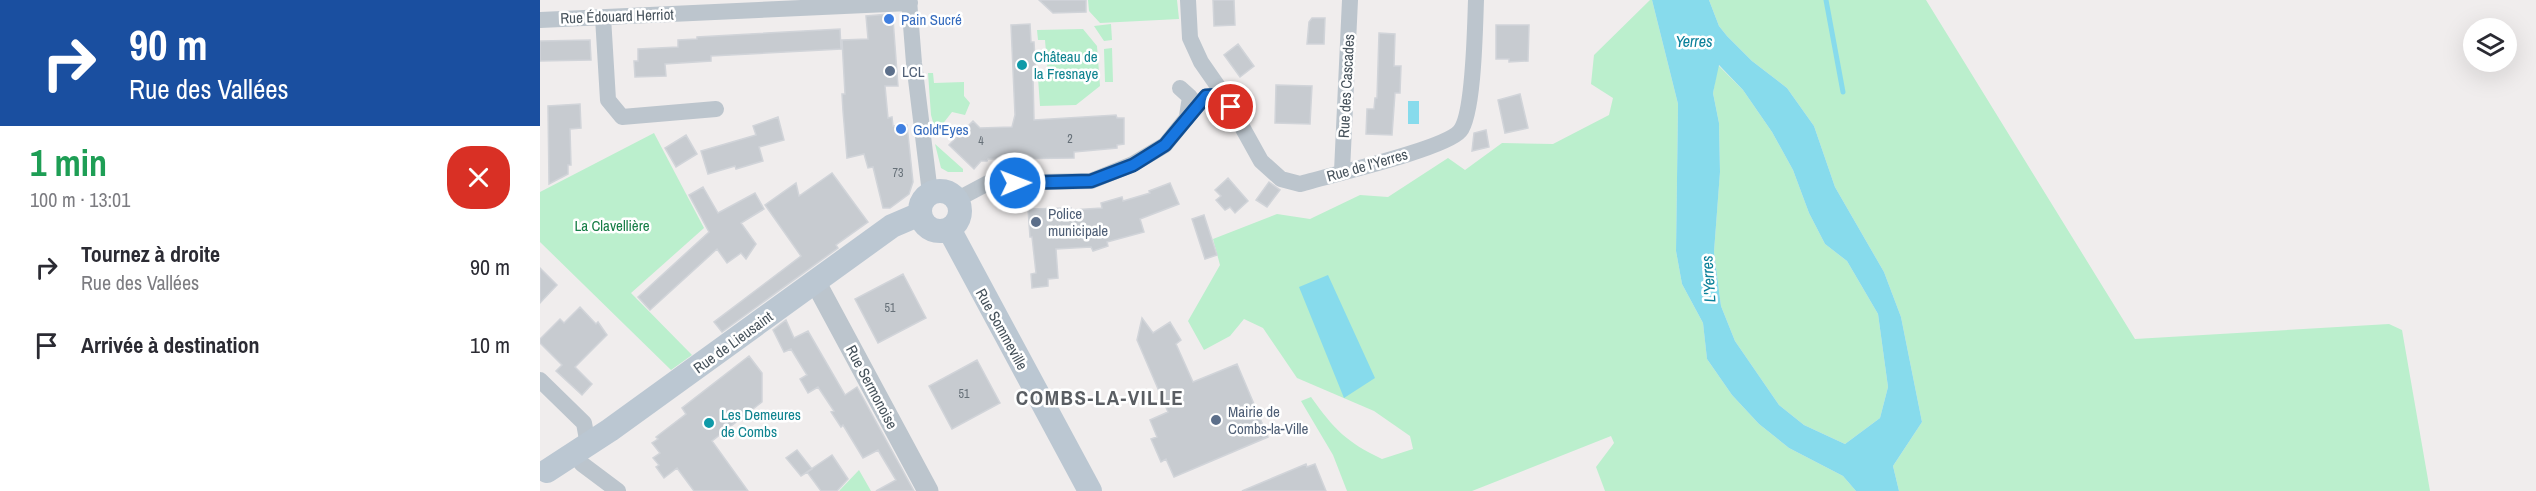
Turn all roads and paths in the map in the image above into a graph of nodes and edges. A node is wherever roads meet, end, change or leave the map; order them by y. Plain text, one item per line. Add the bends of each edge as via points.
1 (1188, 0) edge
2 (1350, 0) edge
3 (1476, 0) edge
4 (910, 2) edge
5 (603, 17) junction
6 (540, 20) edge
7 (1180, 88) dead end
8 (1226, 98) junction
9 (716, 109) dead end
10 (1186, 120) junction
11 (1342, 171) junction
12 (956, 200) junction
13 (925, 204) junction
14 (949, 230) junction
15 (816, 283) junction
16 (540, 380) edge
17 (582, 450) junction
18 (546, 476) edge
19 (618, 491) edge
20 (928, 491) edge
21 (1090, 491) edge

1 - 8 street, Rue de l'Yerres via 1190,39
2 - 11 street, Rue des Cascades
3 - 11 street, Rue de l'Yerres via 1469,109 1460,131 1433,146
4 - 5 street, Rue Édouard Herriot
4 - 13 street
5 - 6 street, Rue Édouard Herriot
5 - 9 street via 608,100 622,117
7 - 10 street via 1190,97
8 - 10 street via 1206,96
8 - 11 street, Rue de l'Yerres via 1261,161 1281,179 1300,184
10 - 12 street via 1165,145 1133,165 1091,181 988,183
12 - 13 main road via 947,192
12 - 14 main road via 960,213
13 - 14 main road via 925,226
13 - 15 main road, Rue de Lieusaint
14 - 21 main road, Rue Sommeville
15 - 17 main road, Rue de Lieusaint
15 - 20 street, Rue Sermonoise
16 - 17 street via 584,423
17 - 18 main road, Rue de Lieusaint
17 - 19 street via 582,464

